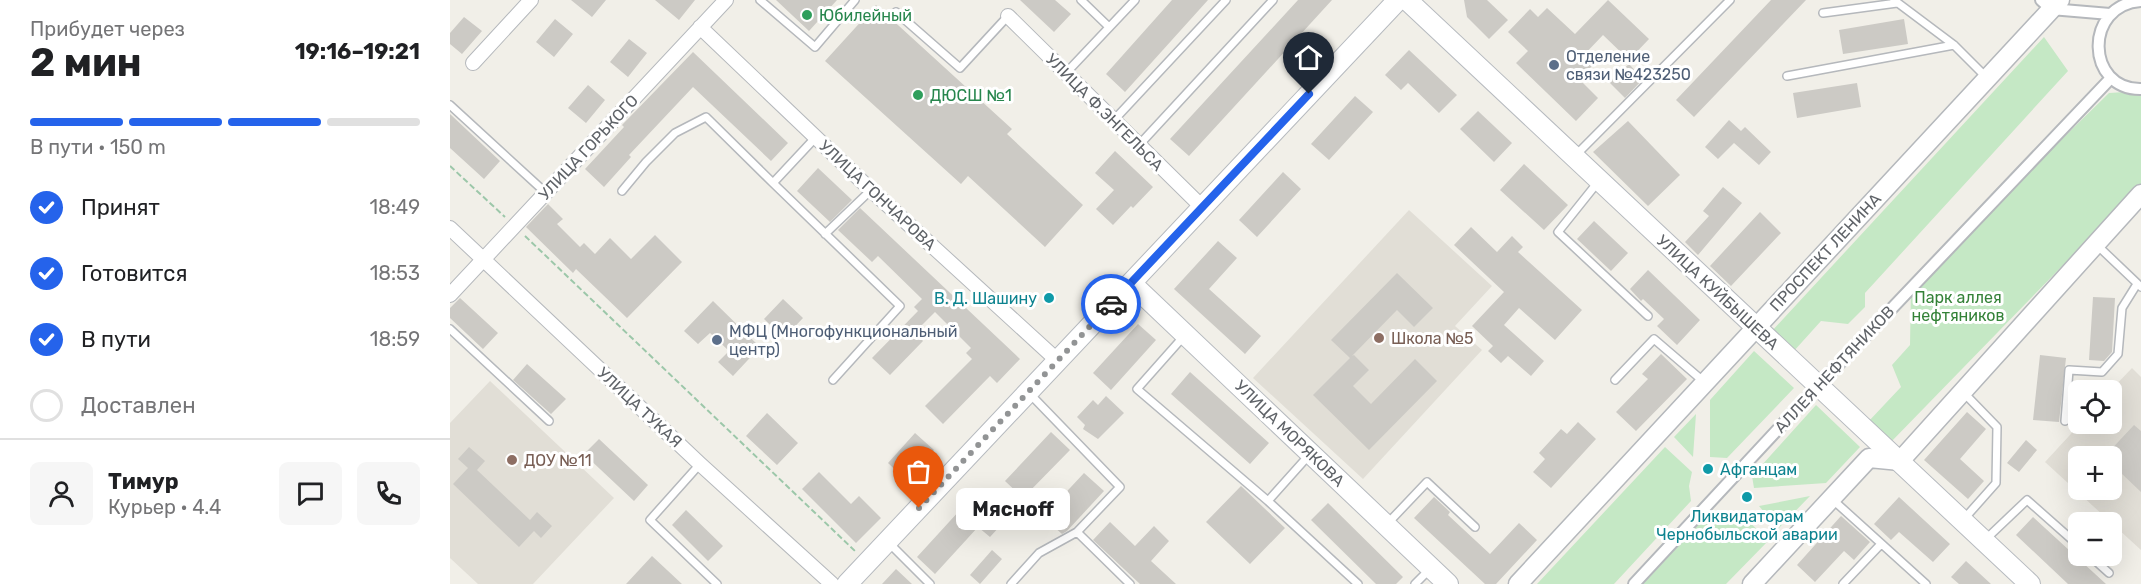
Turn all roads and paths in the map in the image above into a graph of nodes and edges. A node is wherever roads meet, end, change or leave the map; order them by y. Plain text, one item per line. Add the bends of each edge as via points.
1 (531, 0) edge
2 (726, 0) edge
3 (760, 0) edge
4 (855, 0) edge
5 (1081, 0) edge
6 (1135, 0) edge
7 (1226, 0) edge
8 (1273, 0) edge
9 (1398, 0) edge
10 (1407, 0) edge
11 (1730, 0) edge
12 (1895, 1) edge
13 (2141, 1) edge
14 (2051, 3) edge
15 (896, 12) dead end
16 (1823, 13) dead end
17 (2110, 14) junction
18 (1008, 16) joint
19 (700, 27) junction
20 (1109, 27) junction
21 (1954, 45) junction
22 (473, 63) dead end
23 (1066, 73) junction
24 (1787, 76) dead end
25 (1987, 78) junction
26 (2111, 78) junction
27 (2141, 89) edge
28 (450, 105) edge
29 (1114, 120) junction
30 (816, 137) junction
31 (1139, 145) junction
32 (1575, 156) junction
33 (450, 166) edge
34 (1600, 180) junction
35 (773, 183) junction
36 (871, 190) junction
37 (622, 191) dead end
38 (546, 193) junction
39 (2141, 194) edge
40 (1202, 207) junction
41 (514, 226) junction
42 (450, 228) edge
43 (825, 234) junction
44 (2096, 244) junction
45 (482, 260) junction
46 (1131, 283) junction
47 (2139, 286) edge
48 (450, 295) edge
49 (1648, 316) dead end
50 (1755, 328) junction
51 (450, 329) edge
52 (1185, 334) junction
53 (1058, 361) junction
54 (833, 380) dead end
55 (1615, 380) dead end
56 (1705, 382) junction
57 (1819, 385) junction
58 (1029, 392) junction
59 (1962, 392) junction
60 (549, 421) dead end
61 (2064, 421) dead end
62 (1310, 453) junction
63 (1900, 461) junction
64 (700, 464) junction
65 (1832, 499) junction
66 (1268, 501) junction
67 (1963, 520) junction
68 (1386, 525) junction
69 (1475, 527) dead end
70 (1077, 532) junction
71 (2068, 536) edge
72 (1984, 540) junction
73 (887, 542) junction
74 (1881, 544) junction
75 (867, 563) junction
76 (2101, 566) edge
77 (1431, 568) junction
78 (2109, 573) dead end
79 (717, 584) edge
80 (832, 584) edge
81 (848, 584) edge
82 (930, 584) edge
83 (1011, 584) edge
84 (1130, 584) edge
85 (1358, 584) edge
86 (1414, 584) edge
87 (1448, 584) edge
88 (1518, 584) edge
89 (1634, 584) edge
90 (1752, 584) edge
91 (1843, 584) edge
92 (1926, 584) edge
93 (2030, 584) edge

1 - 22 street
2 - 19 street, УЛИЦА ГОРЬКОГО
3 - 4 lane via 815,47
5 - 20 lane
6 - 20 lane
7 - 29 lane
8 - 31 lane
9 - 40 main road
10 - 32 main road, УЛИЦА КУЙБЫШЕВА
11 - 32 lane
12 - 16 lane
12 - 21 lane
13 - 17 street via 2120,6
14 - 17 street
14 - 25 street, ПРОСПЕКТ ЛЕНИНА
15 - 18 lane via 960,68
17 - 26 street via 2098,39 2098,53
18 - 23 street, УЛИЦА Ф.ЭНГЕЛЬСА
19 - 30 street, УЛИЦА ГОНЧАРОВА
19 - 38 street, УЛИЦА ГОРЬКОГО
20 - 23 lane
21 - 24 lane
21 - 25 lane
23 - 29 street, УЛИЦА Ф.ЭНГЕЛЬСА
25 - 50 street, ПРОСПЕКТ ЛЕНИНА
26 - 27 street via 2123,86
26 - 57 street, АЛЛЕЯ НЕФТЯНИКОВ
28 - 38 lane
29 - 31 street, УЛИЦА Ф.ЭНГЕЛЬСА
30 - 35 lane
30 - 36 street, УЛИЦА ГОНЧАРОВА
31 - 40 street, УЛИЦА Ф.ЭНГЕЛЬСА
32 - 34 main road, УЛИЦА КУЙБЫШЕВА
33 - 41 path
34 - 49 lane via 1558,232
34 - 50 main road, УЛИЦА КУЙБЫШЕВА
35 - 37 lane via 706,117 675,133
35 - 43 lane
36 - 43 lane
36 - 53 street, УЛИЦА ГОНЧАРОВА
38 - 41 street, УЛИЦА ГОРЬКОГО
39 - 44 street
40 - 46 main road
41 - 45 street, УЛИЦА ГОРЬКОГО
41 - 75 path
42 - 45 street, УЛИЦА ТУКАЯ
43 - 54 lane via 900,306
44 - 47 lane
44 - 59 street
45 - 48 street, УЛИЦА ГОРЬКОГО
45 - 64 street, УЛИЦА ТУКАЯ
46 - 52 main road, УЛИЦА МОРЯКОВА
46 - 53 main road
47 - 61 lane via 2122,308 2118,354 2102,372 2068,370
50 - 56 street, ПРОСПЕКТ ЛЕНИНА
50 - 57 main road, УЛИЦА КУЙБЫШЕВА
51 - 60 lane
52 - 62 main road, УЛИЦА МОРЯКОВА
52 - 66 lane via 1137,389
53 - 58 main road
55 - 56 lane via 1654,339
56 - 88 street, ПРОСПЕКТ ЛЕНИНА
57 - 63 main road, УЛИЦА КУЙБЫШЕВА
57 - 89 street, АЛЛЕЯ НЕФТЯНИКОВ
58 - 70 lane via 1120,487
58 - 73 main road
59 - 63 street
59 - 67 lane via 1997,427 1996,483
62 - 66 lane
62 - 68 main road, УЛИЦА МОРЯКОВА
63 - 65 street via 1869,458
63 - 67 main road, УЛИЦА КУЙБЫШЕВА
64 - 79 lane via 650,520
64 - 80 street, УЛИЦА ТУКАЯ
65 - 74 lane
65 - 90 street
66 - 85 lane
67 - 72 main road, УЛИЦА КУЙБЫШЕВА
68 - 69 lane via 1428,482
68 - 77 main road, УЛИЦА МОРЯКОВА
70 - 83 lane via 1039,553
70 - 84 lane
71 - 72 lane via 2027,500
72 - 93 main road, УЛИЦА КУЙБЫШЕВА
73 - 75 main road
73 - 82 lane
74 - 91 lane
74 - 92 lane
75 - 81 main road
76 - 78 lane
77 - 86 lane
77 - 87 main road, УЛИЦА МОРЯКОВА

